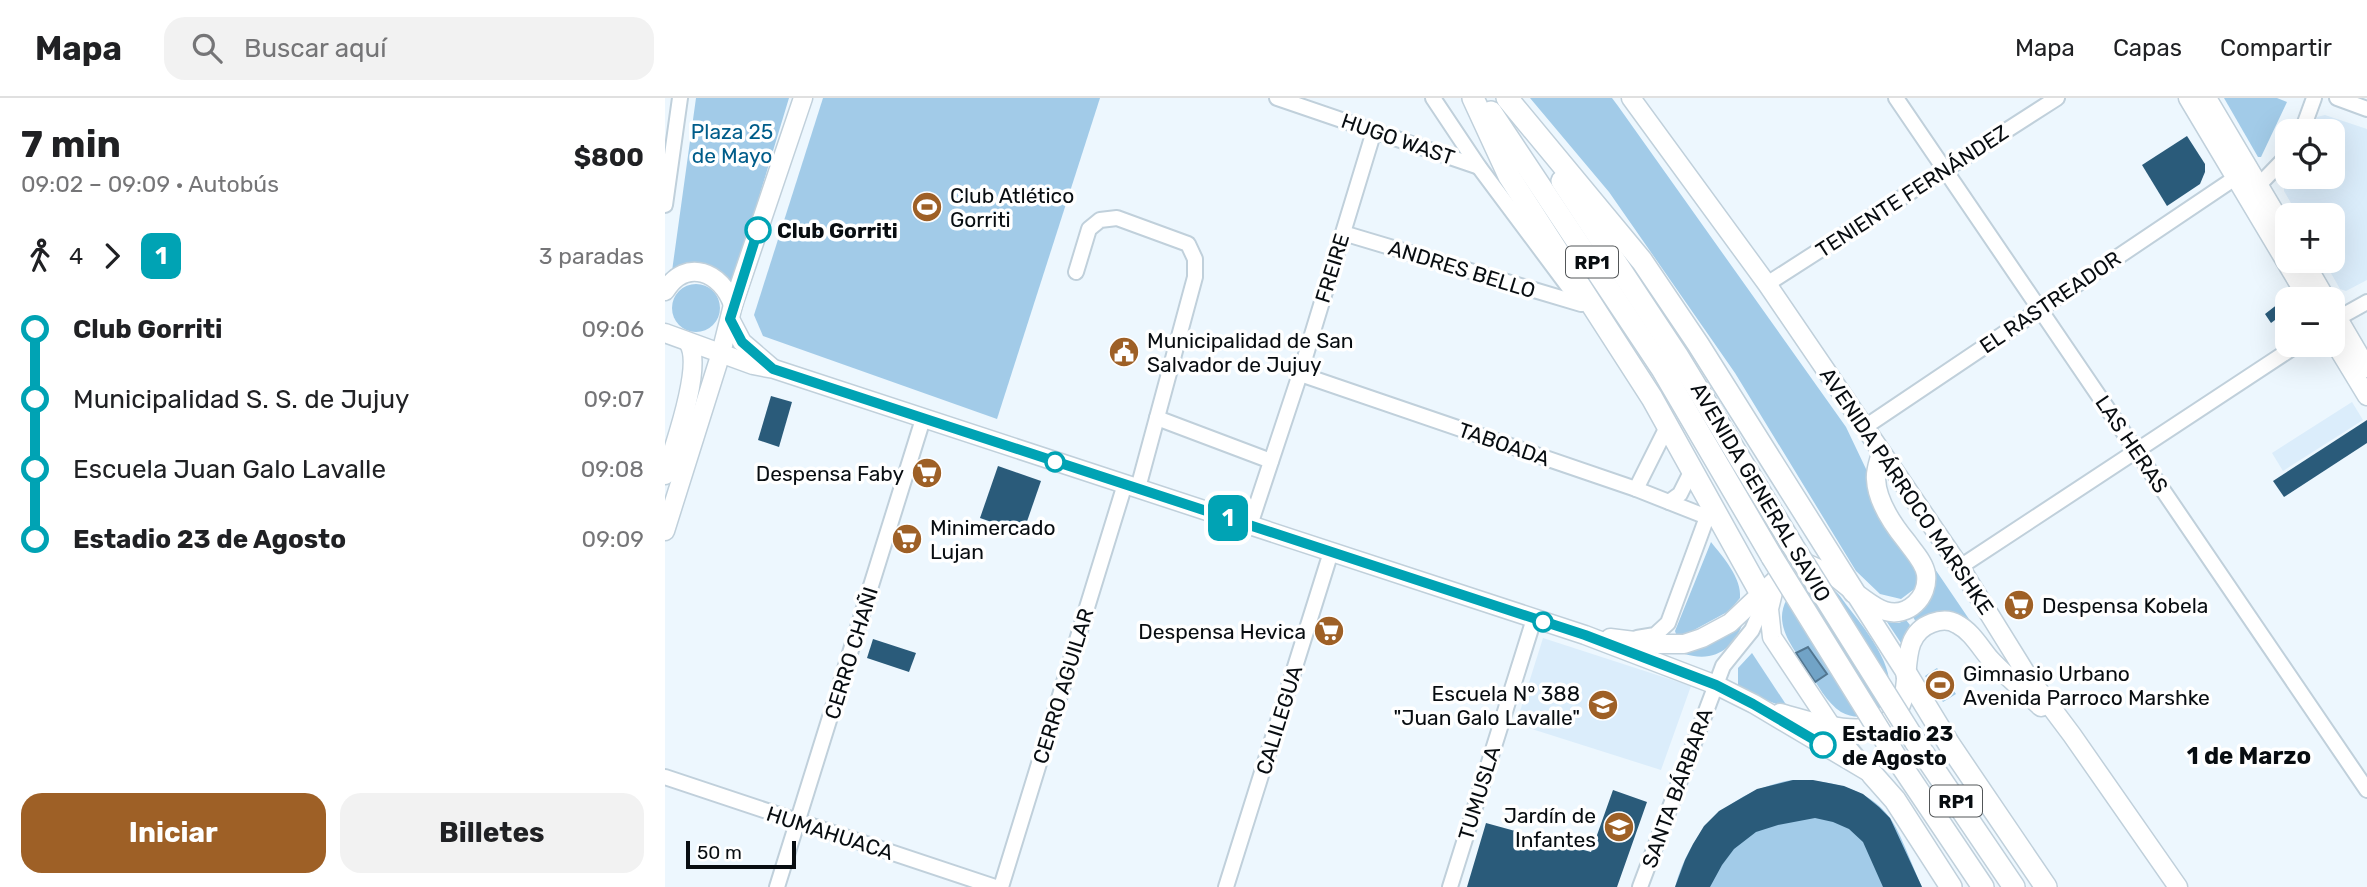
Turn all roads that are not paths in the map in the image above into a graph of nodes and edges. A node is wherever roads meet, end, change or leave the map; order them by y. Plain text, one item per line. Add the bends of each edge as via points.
1 (680, 98) edge
2 (803, 98) edge
3 (1277, 98) edge
4 (1433, 98) edge
5 (1473, 98) edge
6 (1483, 98) edge
7 (1507, 98) edge
8 (1631, 98) edge
9 (1896, 98) edge
10 (2057, 98) edge
11 (2188, 98) edge
12 (2207, 98) edge
13 (2314, 98) edge
14 (2337, 98) edge
15 (2367, 108) edge
16 (2306, 119) edge
17 (1374, 131) junction
18 (1479, 167) junction
19 (2275, 168) edge
20 (1946, 171) junction
21 (2242, 173) junction
22 (2252, 190) junction
23 (665, 205) edge
24 (2275, 218) edge
25 (1343, 233) junction
26 (1076, 272) dead end
27 (1767, 284) junction
28 (2302, 287) edge
29 (665, 290) edge
30 (2367, 302) edge
31 (1581, 304) junction
32 (2039, 309) junction
33 (2345, 311) edge
34 (730, 317) junction
35 (2345, 333) edge
36 (678, 336) edge
37 (721, 353) junction
38 (2279, 357) edge
39 (2343, 357) edge
40 (2367, 368) edge
41 (773, 369) junction
42 (1300, 374) junction
43 (2367, 396) edge
44 (1157, 418) junction
45 (923, 419) junction
46 (1865, 427) junction
47 (1664, 433) junction
48 (1681, 449) junction
49 (2136, 451) junction
50 (1881, 453) junction
51 (1271, 461) junction
52 (1692, 470) junction
53 (665, 475) edge
54 (1132, 486) junction
55 (1636, 489) junction
56 (1669, 502) junction
57 (1710, 513) junction
58 (1250, 525) junction
59 (665, 531) edge
60 (1331, 552) junction
61 (1960, 567) junction
62 (1854, 592) junction
63 (1767, 598) junction
64 (1534, 619) junction
65 (1585, 635) junction
66 (1618, 639) junction
67 (1907, 675) junction
68 (1716, 685) junction
69 (1753, 704) junction
70 (1830, 724) junction
71 (2072, 735) junction
72 (1872, 774) junction
73 (665, 777) edge
74 (2367, 790) edge
75 (799, 823) junction
76 (1978, 879) edge
77 (777, 887) edge
78 (998, 887) edge
79 (1226, 887) edge
80 (1450, 887) edge
81 (1640, 887) edge
82 (1951, 887) edge
83 (2014, 887) edge
84 (2046, 887) edge
85 (2178, 887) edge

1 - 23 street
2 - 34 main road
3 - 17 street, HUGO WAST
4 - 18 street
5 - 48 highway via 1509,176
6 - 76 highway, AVENIDA GENERAL SAVIO / RP1, bridge via 1619,302 1897,759
7 - 62 highway via 1649,270
7 - 83 highway, AVENIDA GENERAL SAVIO / RP1, bridge via 1638,293 1915,741
8 - 27 main road, AVENIDA PÁRROCO MARSHKE
9 - 20 street, LAS HERAS
10 - 20 street, TENIENTE FERNÁNDEZ
11 - 21 main road
12 - 21 main road
13 - 16 street
14 - 15 street
17 - 18 street, HUGO WAST
17 - 25 street, FREIRE
18 - 31 street
19 - 22 street
20 - 27 street, TENIENTE FERNÁNDEZ
20 - 32 street, LAS HERAS
21 - 22 main road
21 - 32 street, EL RASTREADOR
22 - 24 main road
22 - 28 main road
25 - 31 street, ANDRES BELLO
25 - 42 street, FREIRE
26 - 44 street, CERRO AGUILAR via 1089,229 1100,220 1117,218 1188,244 1195,260 1195,277
27 - 46 main road, AVENIDA PÁRROCO MARSHKE
29 - 34 main road via 690,272 714,276 723,284
30 - 33 street
31 - 47 street
32 - 46 street, EL RASTREADOR
32 - 49 street, LAS HERAS
34 - 36 main road via 720,335
34 - 37 main road
34 - 41 main road via 742,342
35 - 40 main road
36 - 37 main road
36 - 53 main road via 692,349 694,368
37 - 41 main road
37 - 59 main road
38 - 49 street
39 - 43 main road
41 - 45 main road
42 - 51 street, FREIRE
42 - 55 street, TABOADA
44 - 51 street
44 - 54 street, CERRO AGUILAR
45 - 54 main road
45 - 75 street, CERRO CHAÑI
46 - 50 main road, AVENIDA PÁRROCO MARSHKE
47 - 48 street
47 - 55 street
48 - 52 highway
49 - 61 street
49 - 74 street, LAS HERAS
50 - 61 main road, AVENIDA PÁRROCO MARSHKE
50 - 62 main road via 1875,477 1886,512 1924,566 1926,585 1917,603 1898,612 1882,610
51 - 58 street, FREIRE
52 - 56 street via 1680,494
52 - 57 highway
54 - 58 main road
54 - 78 street, CERRO AGUILAR
55 - 56 street, TABOADA
56 - 57 street, TABOADA
57 - 63 highway
57 - 66 street via 1668,622 1655,635
58 - 60 main road
60 - 64 main road
60 - 79 street, CALILEGUA
61 - 71 main road, AVENIDA PÁRROCO MARSHKE via 2027,675
62 - 63 main road via 1808,564 1789,569
62 - 67 main road
63 - 66 main road via 1710,635 1684,644
63 - 68 street, SANTA BÁRBARA via 1752,630 1723,666
63 - 70 main road via 1772,637
64 - 65 main road
64 - 80 street, TUMUSLA
65 - 66 main road
65 - 68 main road
67 - 70 main road via 1899,709 1887,722 1859,730
67 - 71 main road via 1915,633 1939,620 1955,622
67 - 84 highway
68 - 69 main road
68 - 81 street, SANTA BÁRBARA
69 - 70 main road
69 - 72 main road
70 - 72 street
71 - 85 main road, AVENIDA PÁRROCO MARSHKE
72 - 82 highway via 1895,800
73 - 75 street, HUMAHUACA
75 - 77 street, CERRO CHAÑI
75 - 78 street, HUMAHUACA

